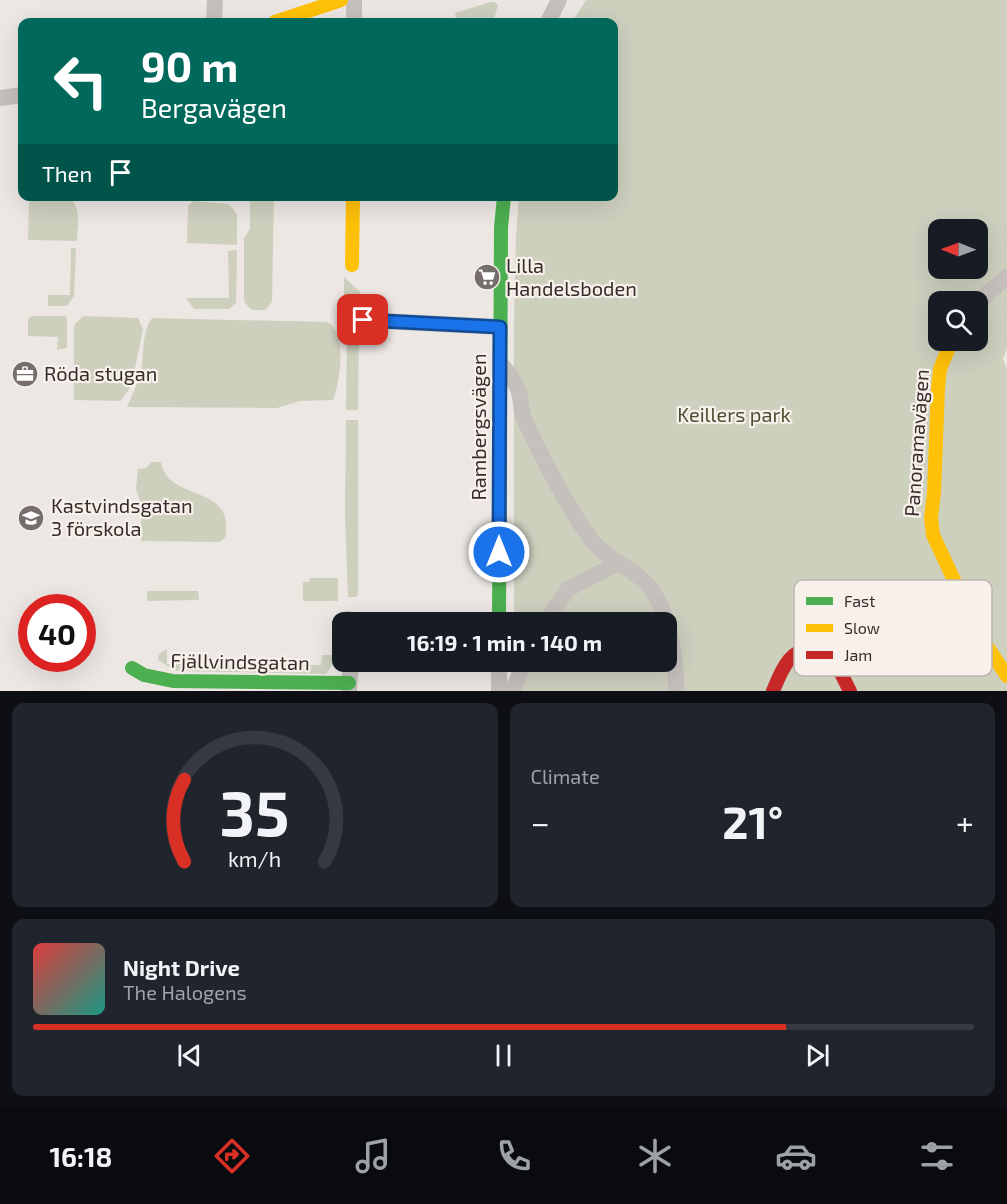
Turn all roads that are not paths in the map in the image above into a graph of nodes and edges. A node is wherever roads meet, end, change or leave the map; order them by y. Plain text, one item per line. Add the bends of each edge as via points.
1 (215, 0) edge
2 (341, 0) edge
3 (354, 0) edge
4 (559, 0) edge
5 (214, 18) edge
6 (287, 18) edge
7 (354, 18) edge
8 (550, 18) edge
9 (18, 96) edge
10 (0, 98) edge
11 (353, 201) edge
12 (504, 201) edge
13 (352, 265) dead end
14 (1007, 277) edge
15 (988, 293) edge
16 (363, 320) dead end
17 (500, 327) junction
18 (947, 351) edge
19 (500, 363) junction
20 (618, 563) junction
21 (955, 580) edge
22 (499, 612) edge
23 (552, 612) edge
24 (794, 654) edge
25 (992, 654) edge
26 (132, 668) dead end
27 (350, 672) edge
28 (499, 672) edge
29 (521, 672) edge
30 (841, 676) edge
31 (1007, 676) edge
32 (349, 687) edge
33 (499, 691) edge
34 (512, 691) edge
35 (676, 691) edge
36 (773, 691) edge
37 (850, 691) edge

1 - 5 street
2 - 6 street
3 - 7 street
4 - 8 street
9 - 10 street
11 - 13 street
12 - 17 street, Rambergsvägen
14 - 15 street
16 - 17 street
17 - 19 street, Rambergsvägen
18 - 21 street, Panoramavägen via 938,388 931,518 933,535
19 - 20 street via 510,373 523,417 572,510 591,540
19 - 22 street, Rambergsvägen
20 - 23 street via 568,589
20 - 35 street via 651,589 664,616 673,649
24 - 36 street via 783,667
25 - 31 street, Panoramavägen
26 - 32 street, Fjällvindsgatan via 172,681
27 - 32 street
28 - 33 street
29 - 34 street
30 - 37 street

